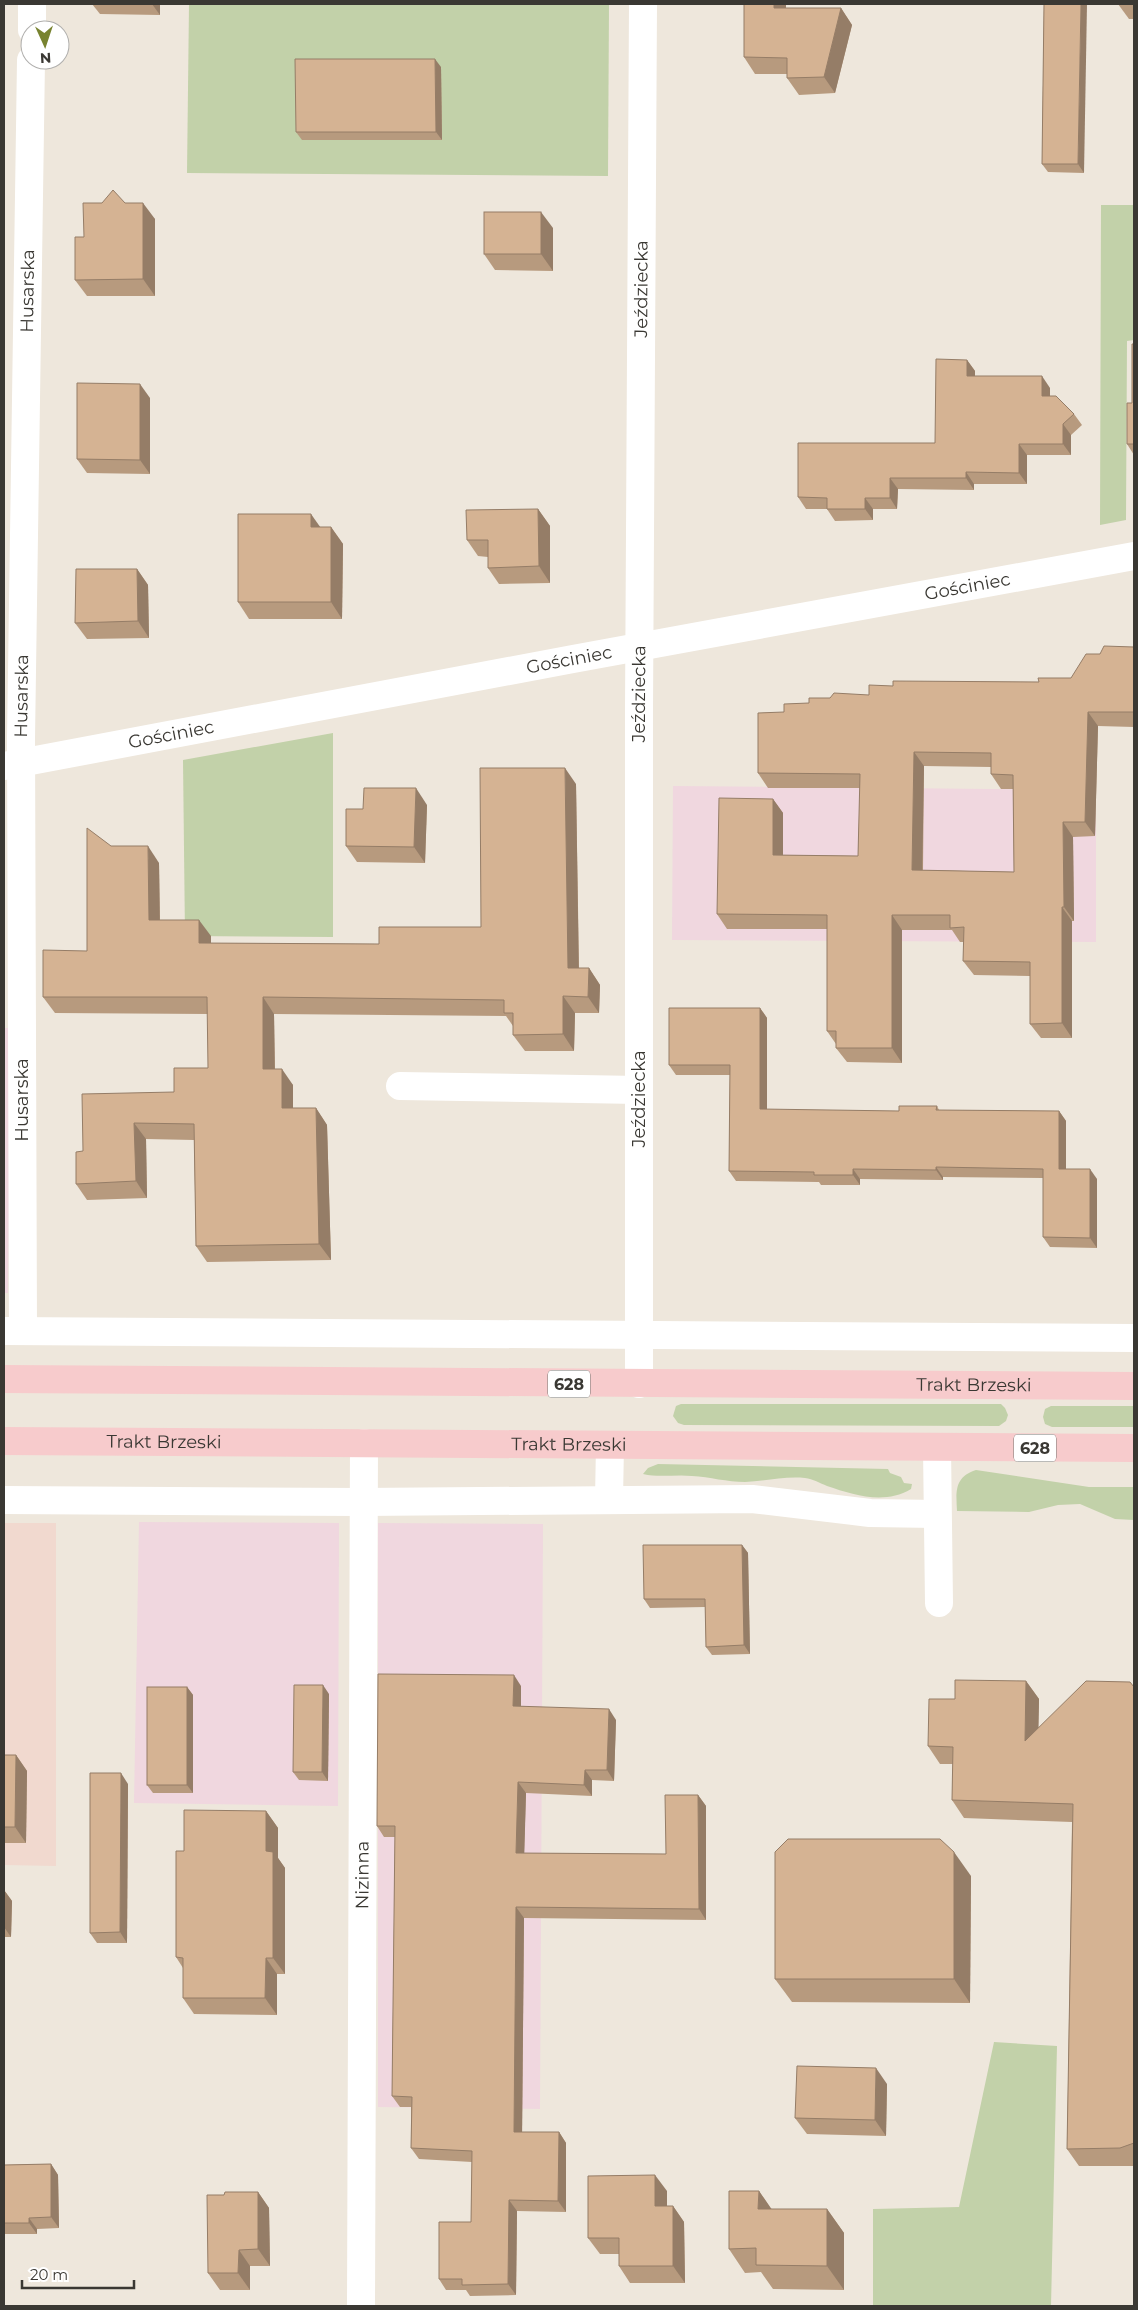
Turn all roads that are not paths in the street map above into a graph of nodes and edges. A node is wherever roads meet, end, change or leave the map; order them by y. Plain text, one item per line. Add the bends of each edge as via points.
1 (32, 4) edge
2 (643, 4) edge
3 (32, 20) edge
4 (31, 70) edge
5 (1134, 556) edge
6 (640, 647) junction
7 (12, 765) edge
8 (400, 1086) dead end
9 (639, 1090) junction
10 (13, 1331) edge
11 (639, 1335) junction
12 (1134, 1338) edge
13 (4, 1379) edge
14 (639, 1384) junction
15 (1134, 1386) edge
16 (4, 1441) edge
17 (364, 1443) junction
18 (610, 1445) junction
19 (937, 1447) junction
20 (1134, 1448) edge
21 (4, 1500) edge
22 (609, 1500) junction
23 (362, 1502) junction
24 (937, 1514) junction
25 (939, 1603) dead end
26 (361, 2306) edge

1 - 3 street
2 - 6 street, Jeździecka
4 - 7 street, Husarska
5 - 6 street, Gościniec
6 - 7 street, Gościniec
6 - 9 street, Jeździecka
7 - 10 street, Husarska
8 - 9 street
9 - 11 street, Jeździecka
10 - 11 street
11 - 12 street
11 - 14 street, Jeździecka
13 - 14 main road, Trakt Brzeski / 628
14 - 15 main road, Trakt Brzeski / 628
16 - 17 main road, Trakt Brzeski / 628
17 - 18 main road, Trakt Brzeski / 628
17 - 23 street, Nizinna
18 - 19 main road, Trakt Brzeski / 628
18 - 22 street
19 - 20 main road, Trakt Brzeski / 628
19 - 24 street
21 - 23 street
22 - 23 street
22 - 24 street via 752,1499 870,1513
23 - 26 street, Nizinna
24 - 25 street

